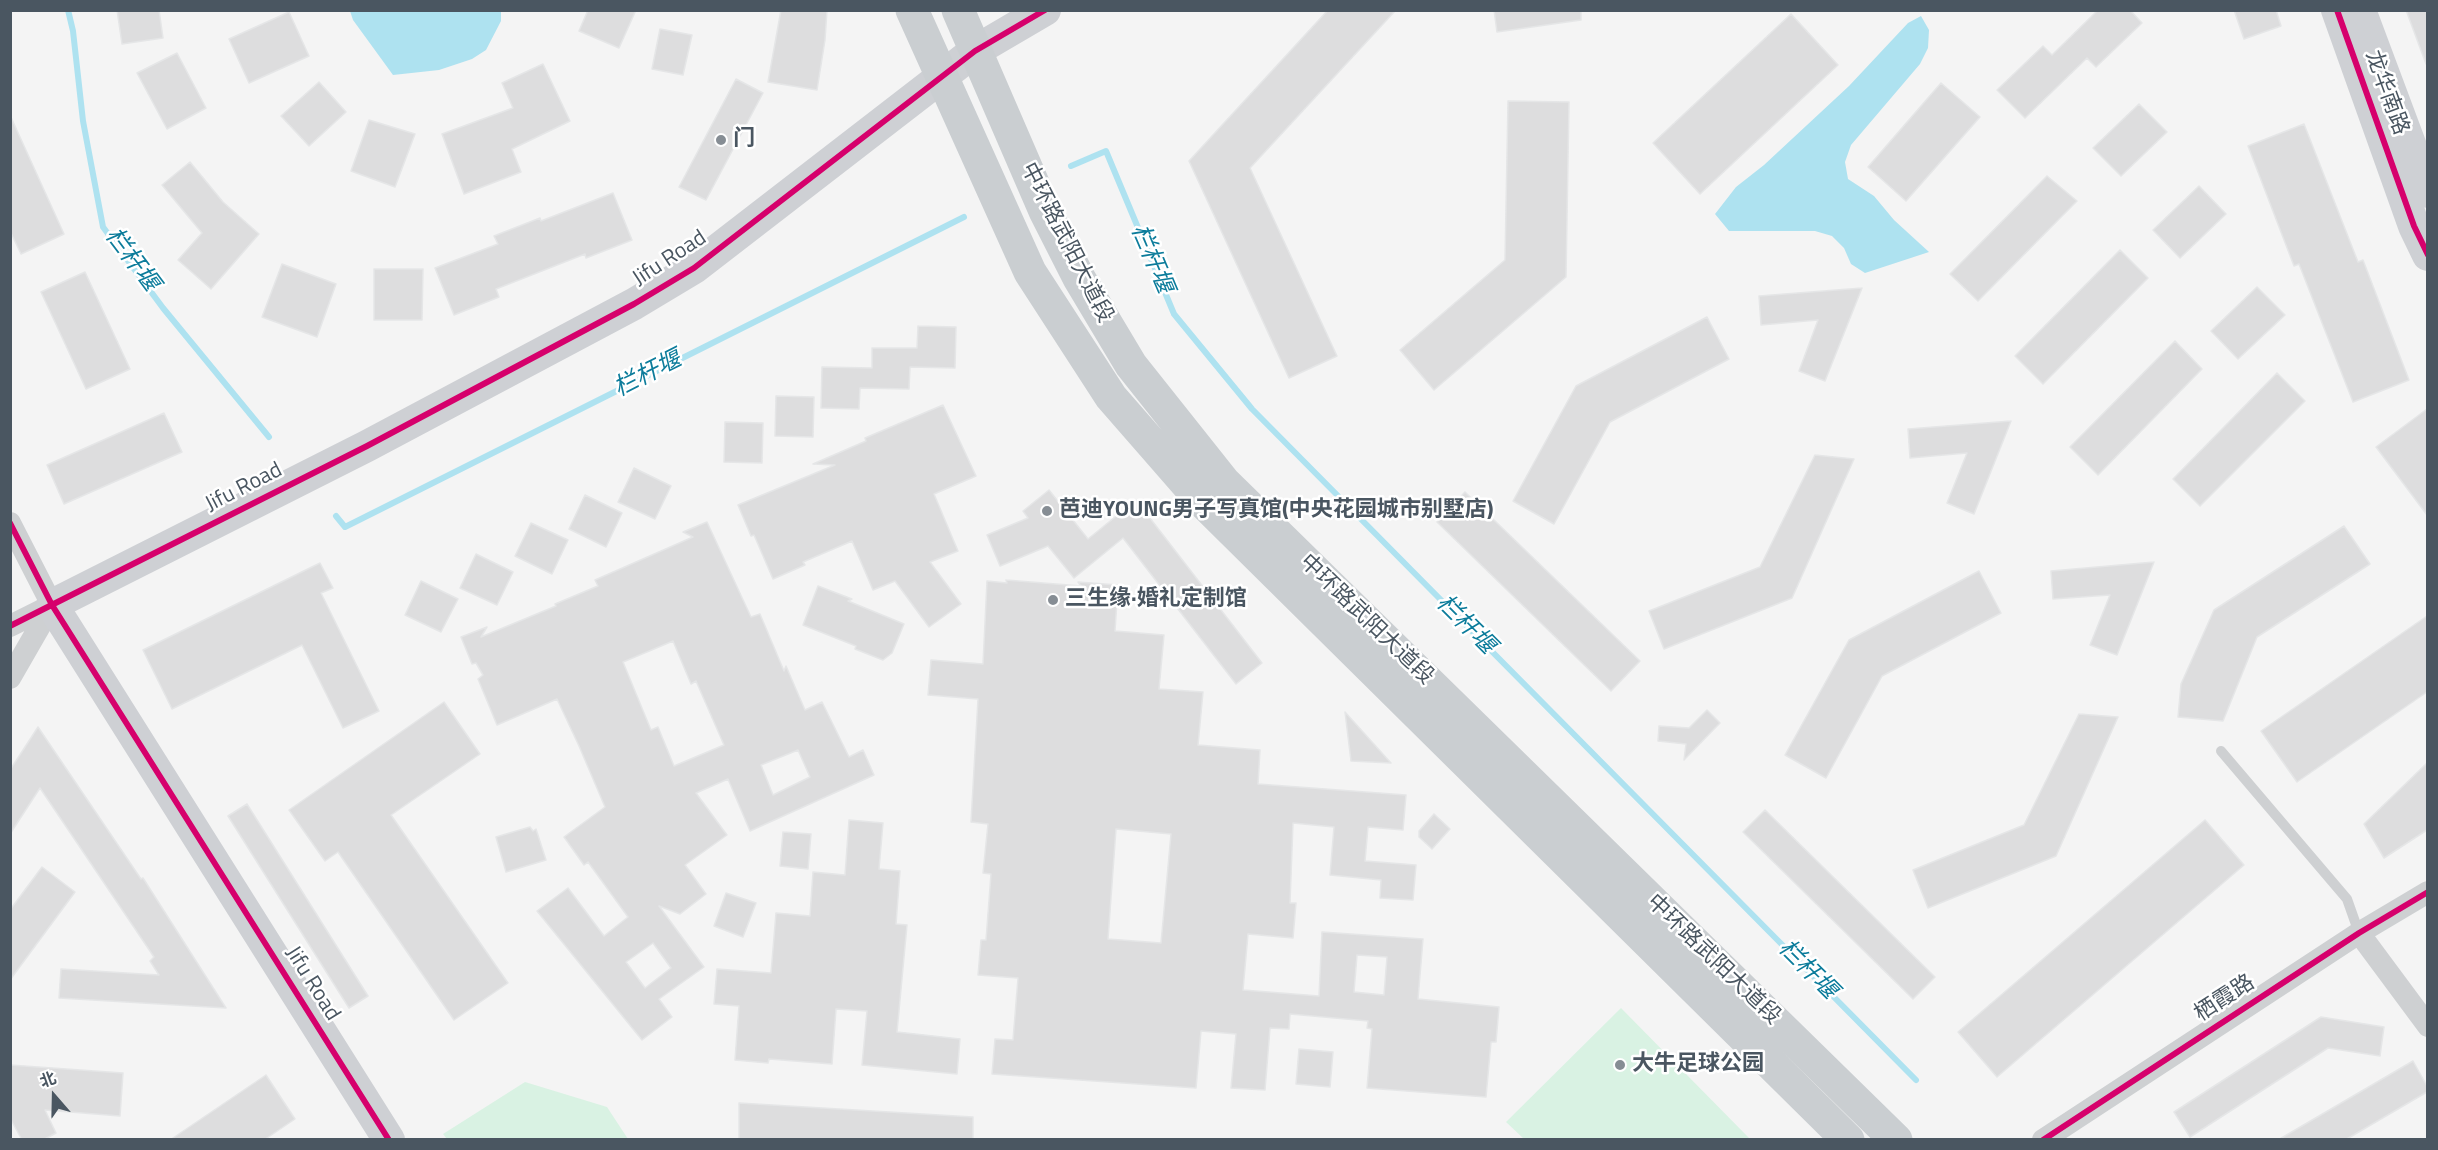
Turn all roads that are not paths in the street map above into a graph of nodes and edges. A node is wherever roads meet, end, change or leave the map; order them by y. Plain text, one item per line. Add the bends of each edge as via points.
1 (912, 10) edge
2 (958, 10) edge
3 (1045, 10) edge
4 (2337, 10) edge
5 (2360, 10) edge
6 (975, 51) junction
7 (942, 78) junction
8 (2427, 192) edge
9 (2427, 255) edge
10 (10, 523) edge
11 (52, 605) junction
12 (10, 626) edge
13 (10, 678) edge
14 (2221, 751) dead end
15 (2427, 892) edge
16 (2359, 933) junction
17 (2427, 1026) edge
18 (389, 1140) edge
19 (1848, 1140) edge
20 (1896, 1140) edge
21 (2043, 1140) edge

1 - 7 main road, 中环路武阳大道段
2 - 6 main road, 中环路武阳大道段
3 - 6 street, Jifu Road
4 - 9 street, 龙华南路
5 - 8 street, 龙华南路
6 - 7 street, Jifu Road
6 - 20 main road, 中环路武阳大道段 via 1045,211 1079,278 1131,365 1224,482
7 - 11 street, Jifu Road via 694,268 634,304 367,446
7 - 19 main road, 中环路武阳大道段 via 1030,272 1111,397 1200,499
10 - 11 street
11 - 12 street
11 - 13 street
11 - 18 street, Jifu Road
14 - 16 lane via 2347,899
15 - 16 street, 栖霞路
16 - 17 street
16 - 21 street, 栖霞路

